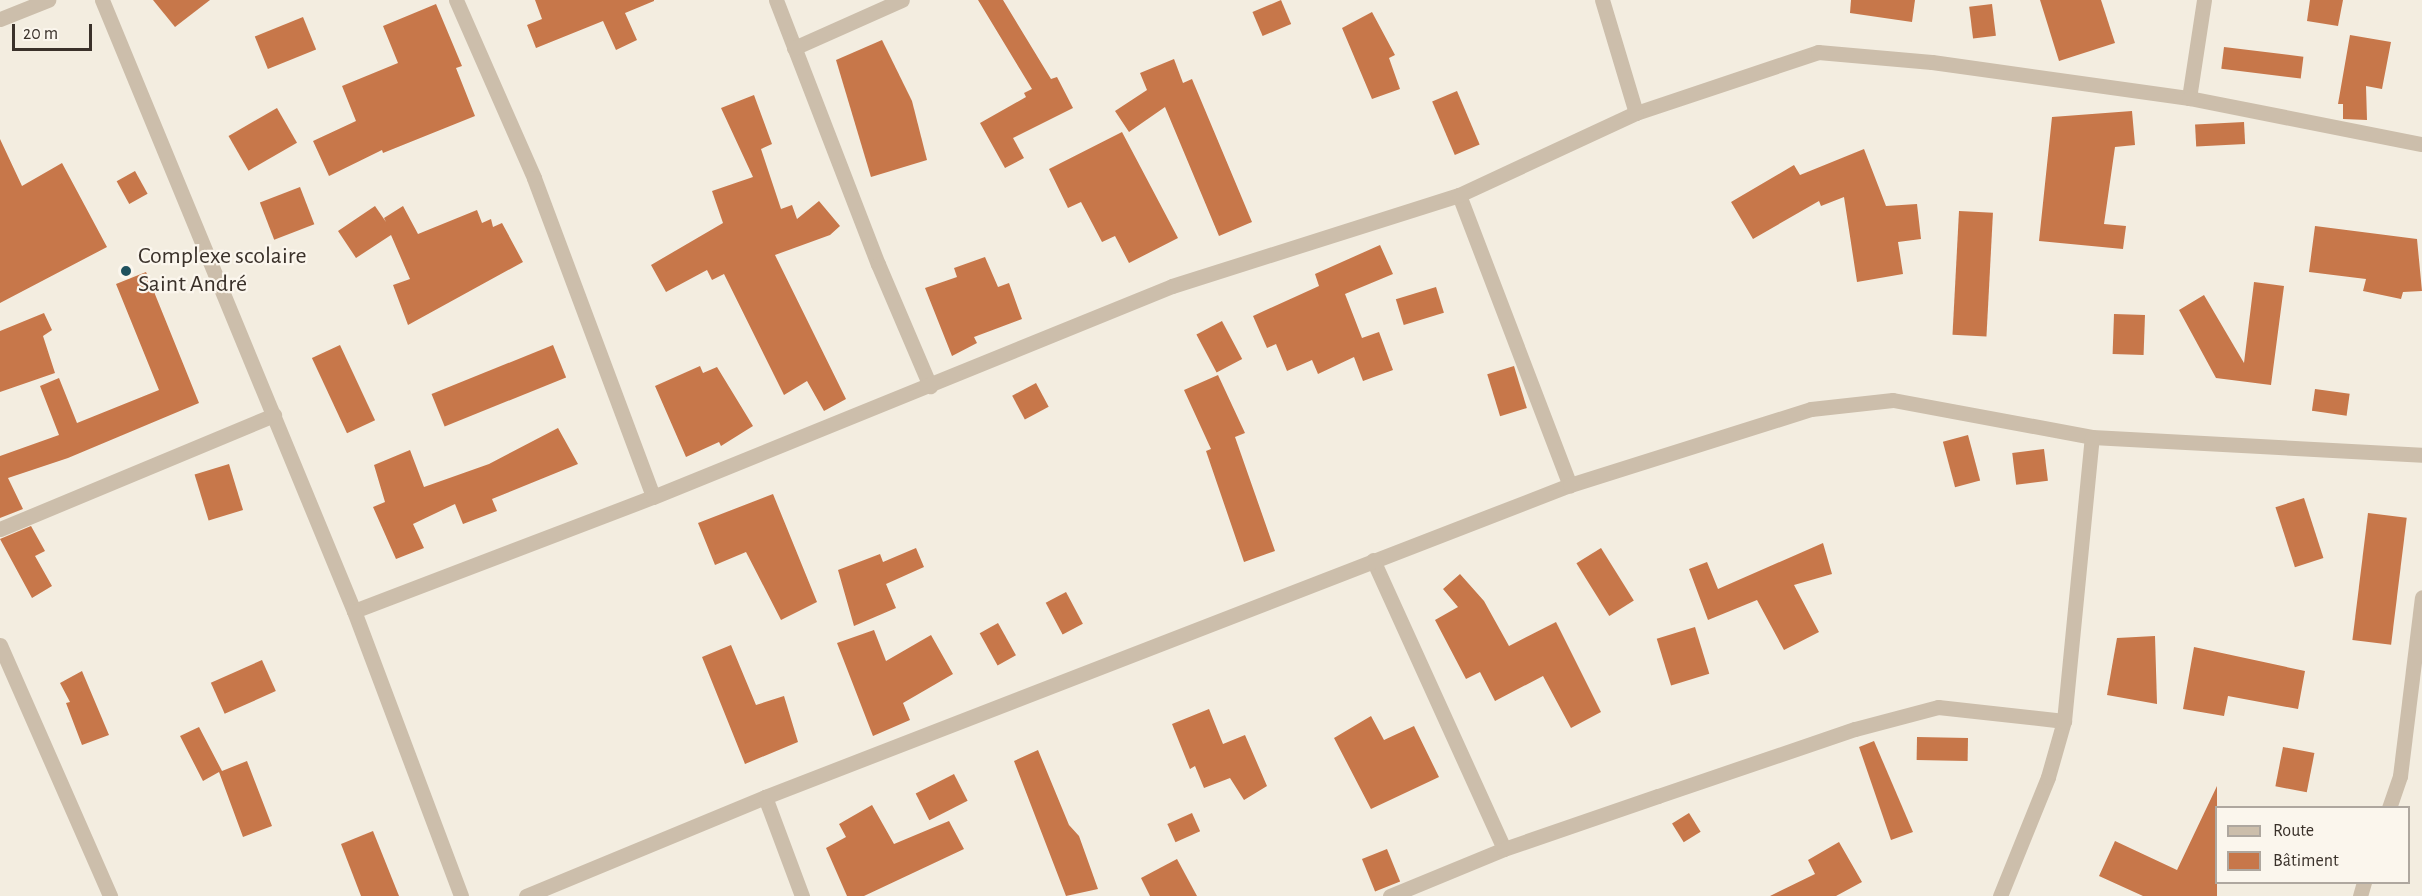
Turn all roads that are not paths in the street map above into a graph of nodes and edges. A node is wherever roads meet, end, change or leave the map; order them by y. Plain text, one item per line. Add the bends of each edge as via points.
1 (48, 0) edge
2 (102, 0) edge
3 (456, 0) edge
4 (776, 0) edge
5 (902, 0) edge
6 (1602, 0) edge
7 (2204, 0) edge
8 (0, 19) edge
9 (794, 48) junction
10 (2189, 98) junction
11 (1636, 113) junction
12 (2422, 144) edge
13 (1459, 195) junction
14 (930, 386) junction
15 (274, 415) junction
16 (2092, 437) junction
17 (2422, 455) edge
18 (1570, 485) junction
19 (652, 497) junction
20 (0, 529) edge
21 (1372, 560) junction
22 (2422, 597) edge
23 (354, 611) junction
24 (0, 645) edge
25 (2064, 721) junction
26 (765, 797) junction
27 (2389, 806) edge
28 (1504, 849) junction
29 (110, 896) edge
30 (461, 896) edge
31 (526, 896) edge
32 (802, 896) edge
33 (1390, 896) edge
34 (2000, 896) edge

1 - 8 street
2 - 15 street
3 - 19 street via 534,178
4 - 9 street
5 - 9 street
6 - 11 street
7 - 10 street
9 - 14 street
10 - 11 street via 1932,63 1818,52
10 - 12 street
11 - 13 street
13 - 14 street via 1172,286
13 - 18 street
14 - 19 street
15 - 20 street
15 - 23 street
16 - 17 street
16 - 18 street via 1893,400 1811,409
16 - 25 street
18 - 21 street
19 - 23 street
21 - 26 street
21 - 28 street
22 - 27 street via 2400,776
23 - 30 street
24 - 29 street
25 - 28 street via 1938,707 1855,729
25 - 34 street via 2048,777 2020,836
26 - 31 street
26 - 32 street
28 - 33 street

